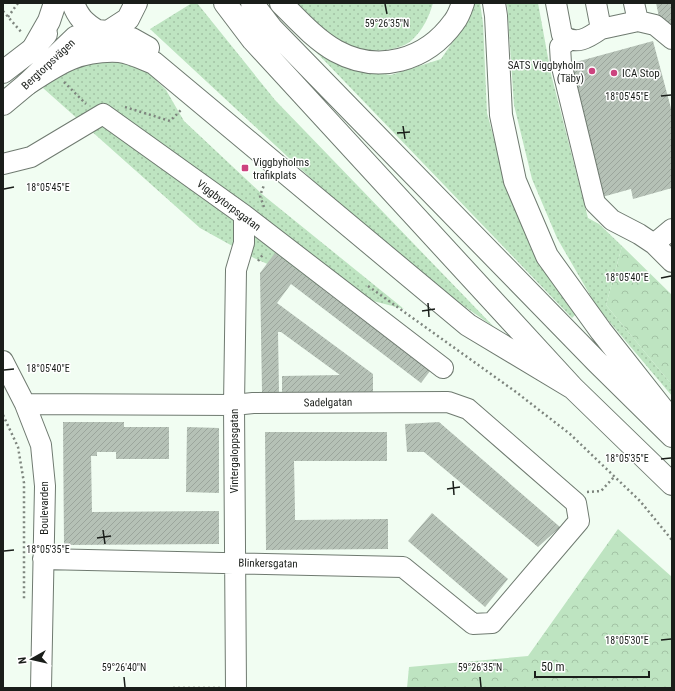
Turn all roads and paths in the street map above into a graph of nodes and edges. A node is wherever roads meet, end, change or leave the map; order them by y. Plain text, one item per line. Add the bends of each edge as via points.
1 (18, 3) edge
2 (55, 3) edge
3 (66, 3) edge
4 (73, 3) edge
5 (136, 3) edge
6 (225, 3) edge
7 (252, 3) edge
8 (281, 3) edge
9 (451, 3) edge
10 (463, 3) edge
11 (494, 3) edge
12 (556, 3) edge
13 (596, 3) edge
14 (3, 11) edge
15 (636, 12) edge
16 (8, 17) junction
17 (601, 29) junction
18 (103, 32) junction
19 (672, 39) edge
20 (568, 40) junction
21 (30, 43) junction
22 (420, 52) junction
23 (3, 72) edge
24 (27, 84) junction
25 (3, 104) edge
26 (121, 106) dead end
27 (181, 110) dead end
28 (260, 151) junction
29 (3, 164) edge
30 (264, 185) dead end
31 (266, 213) dead end
32 (244, 215) junction
33 (672, 229) edge
34 (274, 239) junction
35 (654, 244) junction
36 (672, 262) edge
37 (256, 264) dead end
38 (366, 285) dead end
39 (3, 361) edge
40 (443, 368) dead end
41 (573, 388) junction
42 (25, 404) junction
43 (234, 405) junction
44 (3, 415) edge
45 (672, 419) edge
46 (672, 436) edge
47 (614, 477) junction
48 (672, 484) edge
49 (573, 500) junction
50 (672, 540) edge
51 (43, 559) junction
52 (235, 562) junction
53 (24, 607) dead end
54 (42, 688) edge
55 (173, 688) edge
56 (236, 688) edge

1 - 16 path
2 - 21 main road via 49,21
3 - 21 main road, Bergtorpsvägen via 54,25
4 - 18 main road via 77,15 86,24
5 - 18 main road, Bergtorpsvägen via 128,19
6 - 41 main road via 253,40
7 - 46 main road via 272,29
8 - 22 main road via 318,39 354,60 380,62 407,59
9 - 22 main road via 442,31
10 - 22 main road via 455,21 442,37
11 - 45 main road via 502,115 515,181 547,256 600,332
12 - 20 street via 562,35
13 - 17 street
14 - 16 path
15 - 17 street
15 - 19 street
16 - 21 path
17 - 20 street via 586,40
18 - 24 main road, Bergtorpsvägen via 76,37
18 - 28 main road via 132,39 158,54 199,90
20 - 35 street via 560,47 561,63 595,203 612,220
21 - 23 main road, Bergtorpsvägen
24 - 25 main road, Bergtorpsvägen
24 - 28 main road via 79,54 120,51 154,63
26 - 27 path via 170,121
28 - 41 main road via 468,325
29 - 32 street, Viggbytorpsgatan via 31,157 103,114
30 - 31 path via 260,196
32 - 34 street, Viggbytorpsgatan
32 - 43 street, Vintergaloppsgatan via 244,243 236,270
33 - 35 street
34 - 37 path
34 - 40 street, Viggbytorpsgatan
35 - 36 street
38 - 47 path via 570,434
39 - 42 street, Boulevarden
41 - 48 main road
42 - 43 street, Sadelgatan
42 - 51 street, Boulevarden via 41,445 45,486
43 - 49 street, Sadelgatan via 448,402 468,410
43 - 52 street, Vintergaloppsgatan
44 - 53 path via 18,446 24,483
47 - 49 path via 601,491 584,492
47 - 50 path via 640,501
49 - 52 street, Blinkersgatan via 576,503 578,521 492,623 473,624 403,567
51 - 52 street, Blinkersgatan
51 - 54 street, Boulevarden
52 - 56 street, Vintergaloppsgatan
55 - 56 path

